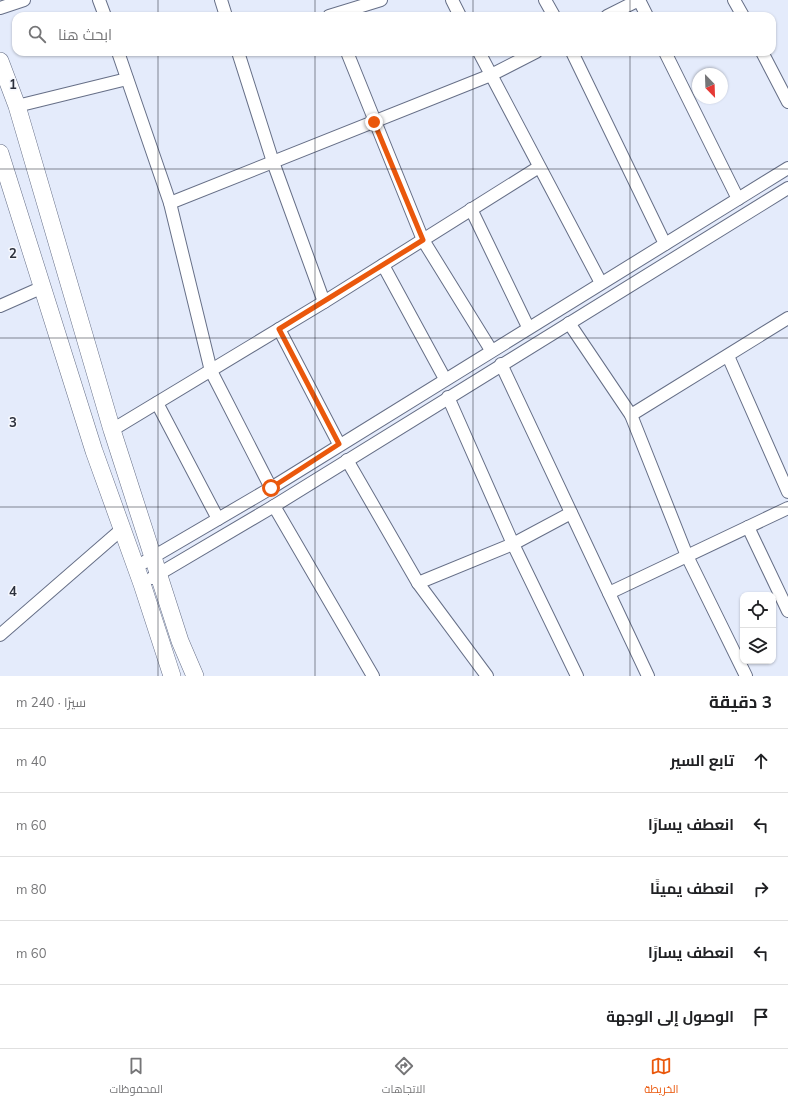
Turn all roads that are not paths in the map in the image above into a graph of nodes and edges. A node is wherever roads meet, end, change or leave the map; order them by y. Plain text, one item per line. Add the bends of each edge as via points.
1 (24, 0) edge
2 (100, 0) edge
3 (221, 0) edge
4 (381, 0) edge
5 (452, 0) edge
6 (546, 0) edge
7 (639, 0) edge
8 (734, 0) edge
9 (0, 8) edge
10 (104, 12) edge
11 (225, 12) edge
12 (344, 12) edge
13 (458, 12) edge
14 (552, 12) edge
15 (615, 12) edge
16 (645, 12) edge
17 (741, 12) edge
18 (119, 56) edge
19 (239, 56) edge
20 (349, 56) edge
21 (481, 56) edge
22 (528, 56) edge
23 (574, 56) edge
24 (667, 56) edge
25 (764, 56) edge
26 (0, 61) edge
27 (491, 75) junction
28 (127, 79) junction
29 (788, 102) edge
30 (17, 106) junction
31 (374, 122) junction
32 (0, 153) edge
33 (273, 162) junction
34 (539, 167) junction
35 (788, 168) edge
36 (788, 188) edge
37 (738, 199) junction
38 (170, 203) junction
39 (471, 210) junction
40 (423, 240) junction
41 (665, 244) junction
42 (383, 265) junction
43 (600, 283) junction
44 (43, 287) junction
45 (324, 302) junction
46 (0, 306) edge
47 (788, 318) edge
48 (569, 323) junction
49 (528, 327) junction
50 (279, 329) junction
51 (491, 350) junction
52 (728, 356) junction
53 (501, 364) junction
54 (211, 371) junction
55 (445, 379) junction
56 (448, 397) junction
57 (157, 403) junction
58 (631, 415) junction
59 (112, 430) junction
60 (339, 444) junction
61 (347, 460) junction
62 (271, 488) junction
63 (788, 492) edge
64 (274, 506) junction
65 (788, 508) edge
66 (571, 513) junction
67 (218, 519) junction
68 (748, 527) junction
69 (122, 529) junction
70 (513, 544) junction
71 (687, 556) junction
72 (153, 557) junction
73 (136, 567) junction
74 (158, 574) junction
75 (418, 583) junction
76 (142, 584) junction
77 (609, 593) junction
78 (788, 611) edge
79 (0, 635) edge
80 (172, 676) edge
81 (195, 676) edge
82 (373, 676) edge
83 (487, 676) edge
84 (578, 676) edge
85 (648, 676) edge
86 (746, 676) edge

1 - 9 street
2 - 10 street
3 - 11 street
4 - 12 street
5 - 13 street
6 - 14 street
7 - 15 street
7 - 16 street
8 - 17 street
18 - 28 street
19 - 33 street
20 - 31 street
21 - 27 street
22 - 27 street
23 - 41 street
24 - 37 street
25 - 29 street
26 - 30 street
27 - 31 street
27 - 34 street
28 - 30 street
28 - 38 street
30 - 59 street
31 - 33 street
31 - 40 street
32 - 44 street
33 - 38 street
33 - 45 street
34 - 39 street
34 - 43 street
35 - 37 street
36 - 48 street
37 - 41 street
38 - 54 street
39 - 40 street
39 - 49 street
40 - 42 street
40 - 51 street
41 - 43 street
42 - 45 street
42 - 55 street
43 - 49 street
44 - 46 street
44 - 69 street via 94,451
45 - 50 street
47 - 52 street
48 - 53 street
48 - 58 street
49 - 51 street
50 - 54 street
50 - 60 street
51 - 55 street
52 - 58 street
52 - 63 street
53 - 56 street
53 - 66 street
54 - 57 street
54 - 62 street
55 - 60 street
56 - 61 street
56 - 70 street
57 - 59 street
57 - 67 street
58 - 71 street
59 - 72 street
60 - 62 street
61 - 64 street
61 - 75 street
62 - 67 street
64 - 74 street
64 - 82 street
65 - 68 street
66 - 70 street
66 - 77 street
67 - 72 street
68 - 71 street
68 - 78 street
69 - 73 street
69 - 79 street
70 - 75 street
70 - 84 street
71 - 77 street
71 - 86 street
72 - 73 street
72 - 74 street
73 - 76 street
74 - 76 street
74 - 81 street via 180,641
75 - 83 street
76 - 80 street
77 - 85 street

